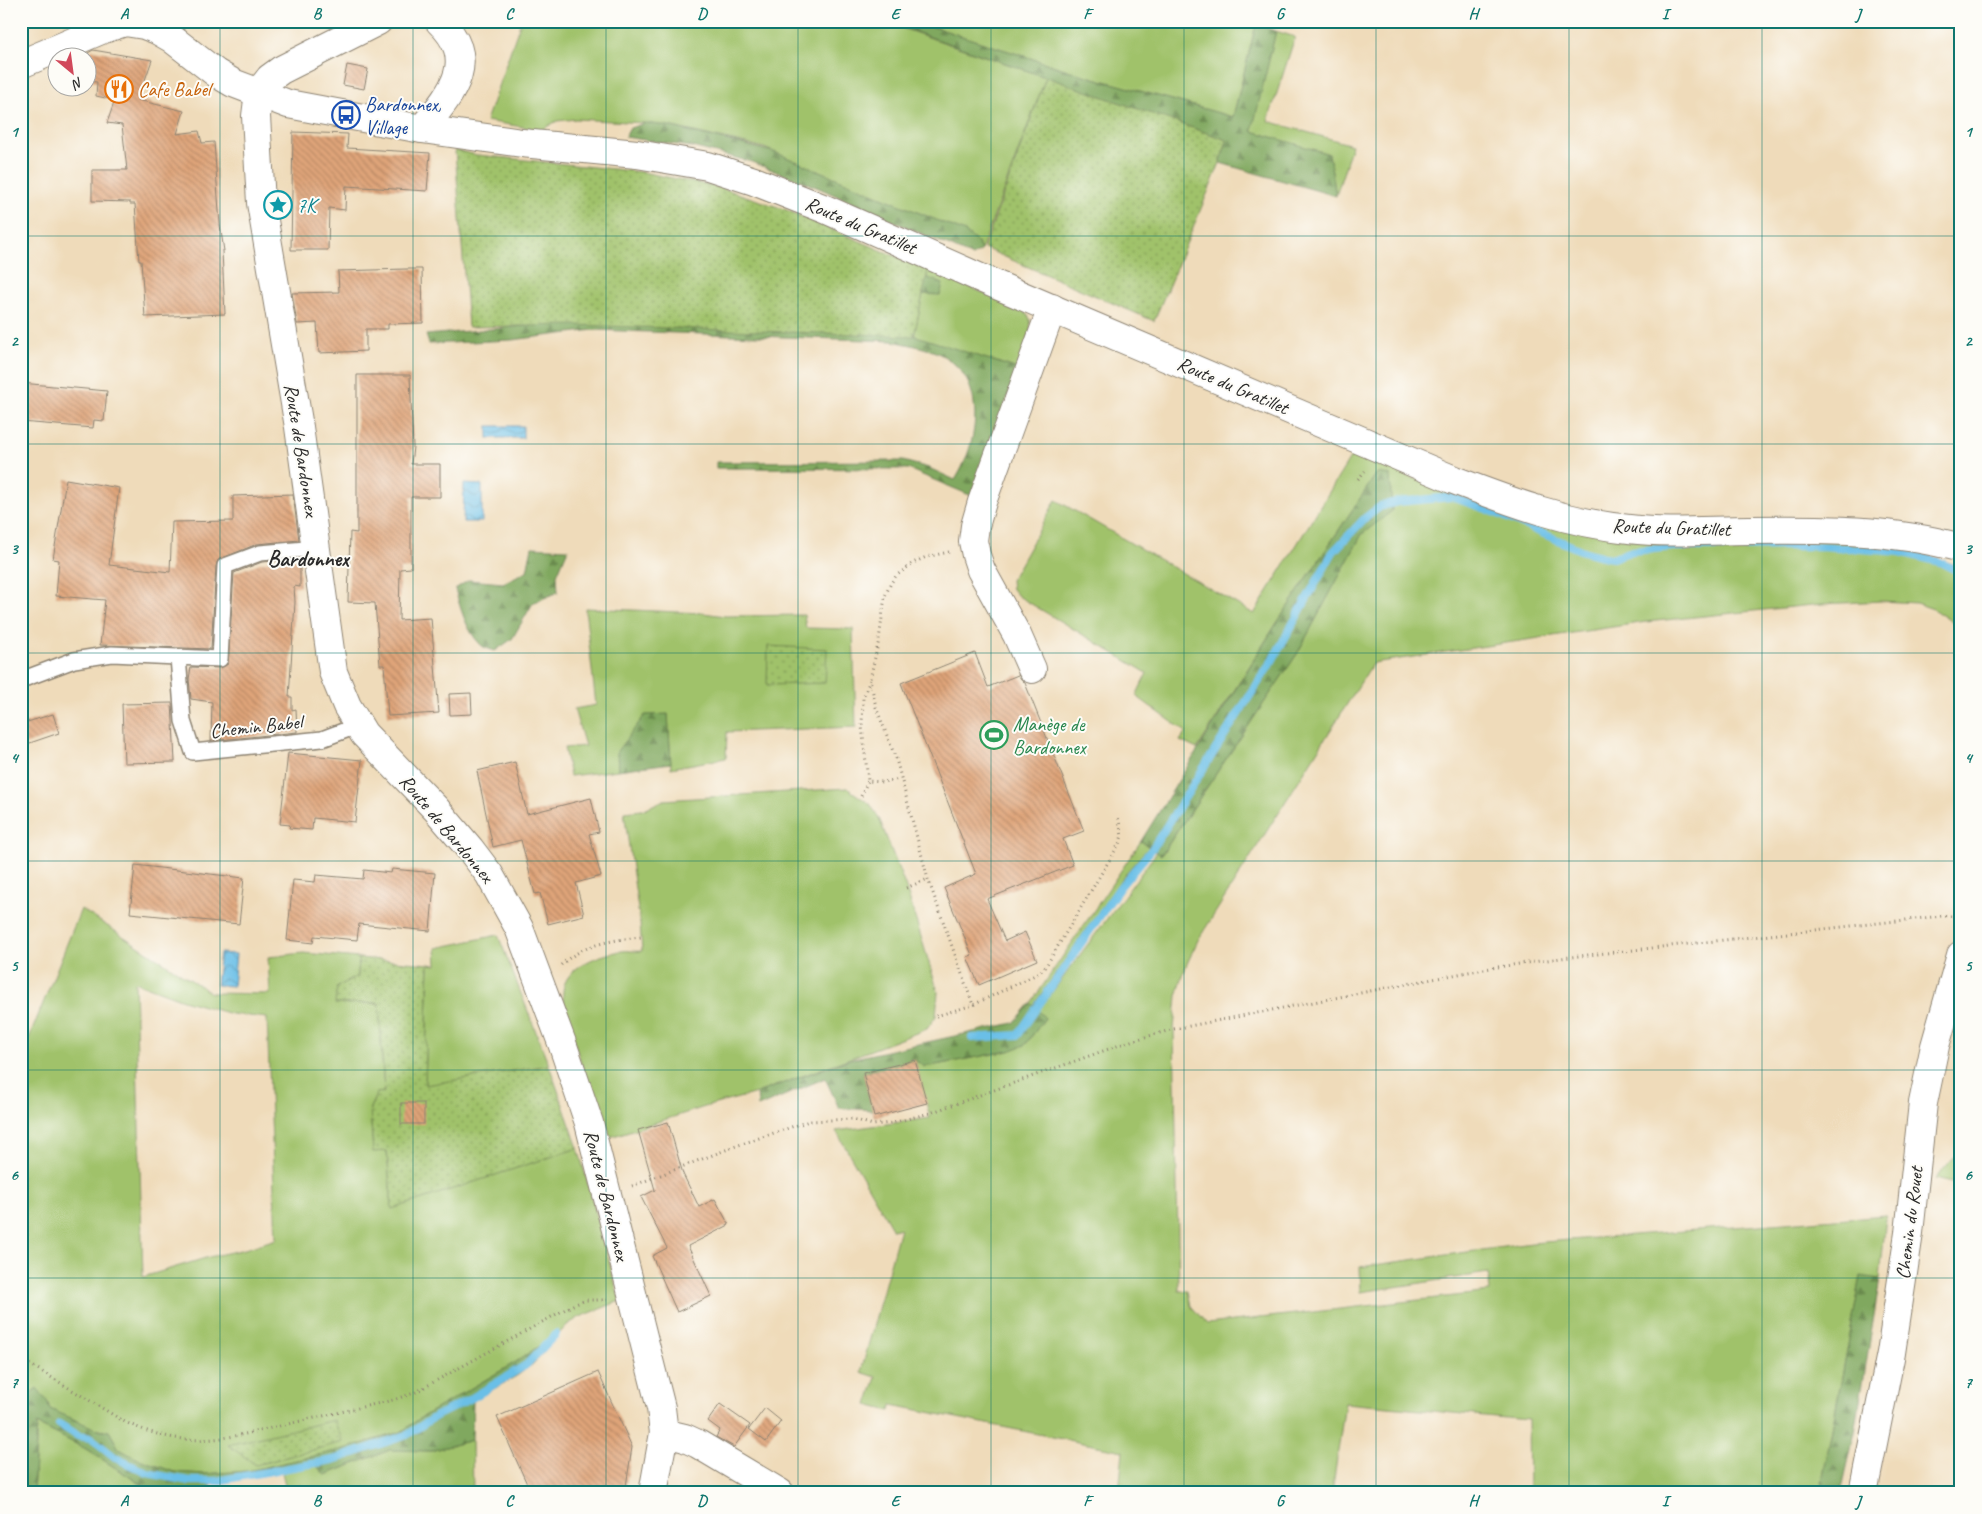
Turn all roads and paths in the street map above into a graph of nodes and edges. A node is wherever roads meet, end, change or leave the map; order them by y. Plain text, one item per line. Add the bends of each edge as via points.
1 (378, 21) edge
2 (439, 21) edge
3 (125, 22) edge
4 (21, 64) edge
5 (259, 92) junction
6 (422, 129) junction
7 (1052, 308) junction
8 (974, 545) junction
9 (317, 548) junction
10 (1961, 548) edge
11 (178, 657) junction
12 (1032, 669) dead end
13 (870, 679) junction
14 (21, 680) edge
15 (356, 722) junction
16 (900, 779) junction
17 (868, 781) junction
18 (861, 796) dead end
19 (1118, 816) dead end
20 (928, 879) junction
21 (906, 888) dead end
22 (1961, 916) edge
23 (641, 937) dead end
24 (1961, 955) edge
25 (541, 986) junction
26 (973, 1005) junction
27 (936, 1016) dead end
28 (606, 1196) junction
29 (634, 1305) junction
30 (21, 1359) edge
31 (664, 1433) junction
32 (653, 1493) edge
33 (780, 1493) edge
34 (1863, 1493) edge

1 - 5 street via 281,70
2 - 6 street via 456,41 461,66 458,79 444,102
3 - 4 street
3 - 5 street, Route du Gratillet via 157,30 216,73
5 - 6 street, Route du Gratillet via 288,104
5 - 9 street, Route de Bardonnex via 256,116 261,203
6 - 7 street, Route du Gratillet via 637,154 717,169 824,209
7 - 8 street via 982,502
7 - 10 street, Route du Gratillet via 1529,509 1629,530 1841,530 1889,533
8 - 12 street via 981,570
8 - 13 path via 926,557 896,576 885,596
9 - 11 lane via 260,553 225,566 220,659
9 - 15 street, Route de Bardonnex via 333,672
11 - 14 lane via 90,656
11 - 15 lane, Chemin Babel via 183,721 194,752 322,739 346,730
13 - 16 path
13 - 17 path via 863,698 862,726
15 - 25 street, Route de Bardonnex via 489,874 519,928
16 - 17 path
16 - 20 path
17 - 18 path
19 - 26 path via 1122,836 1119,844 1046,966 1039,973
20 - 21 path
20 - 26 path
22 - 28 path via 1561,958 1484,969 1174,1028 892,1123 873,1125 853,1119 829,1119 795,1125
23 - 25 path via 606,941 581,951 569,958
24 - 34 street, Chemin du Rouet via 1934,1046 1923,1103 1909,1233 1891,1353
25 - 28 street, Route de Bardonnex via 589,1123
26 - 27 path
28 - 29 street, Route de Bardonnex
29 - 30 path via 601,1299 573,1304 414,1393 215,1441 163,1437 139,1429
29 - 31 street, Route de Bardonnex via 661,1408
31 - 32 street, Route de Bardonnex
31 - 33 street via 698,1444

